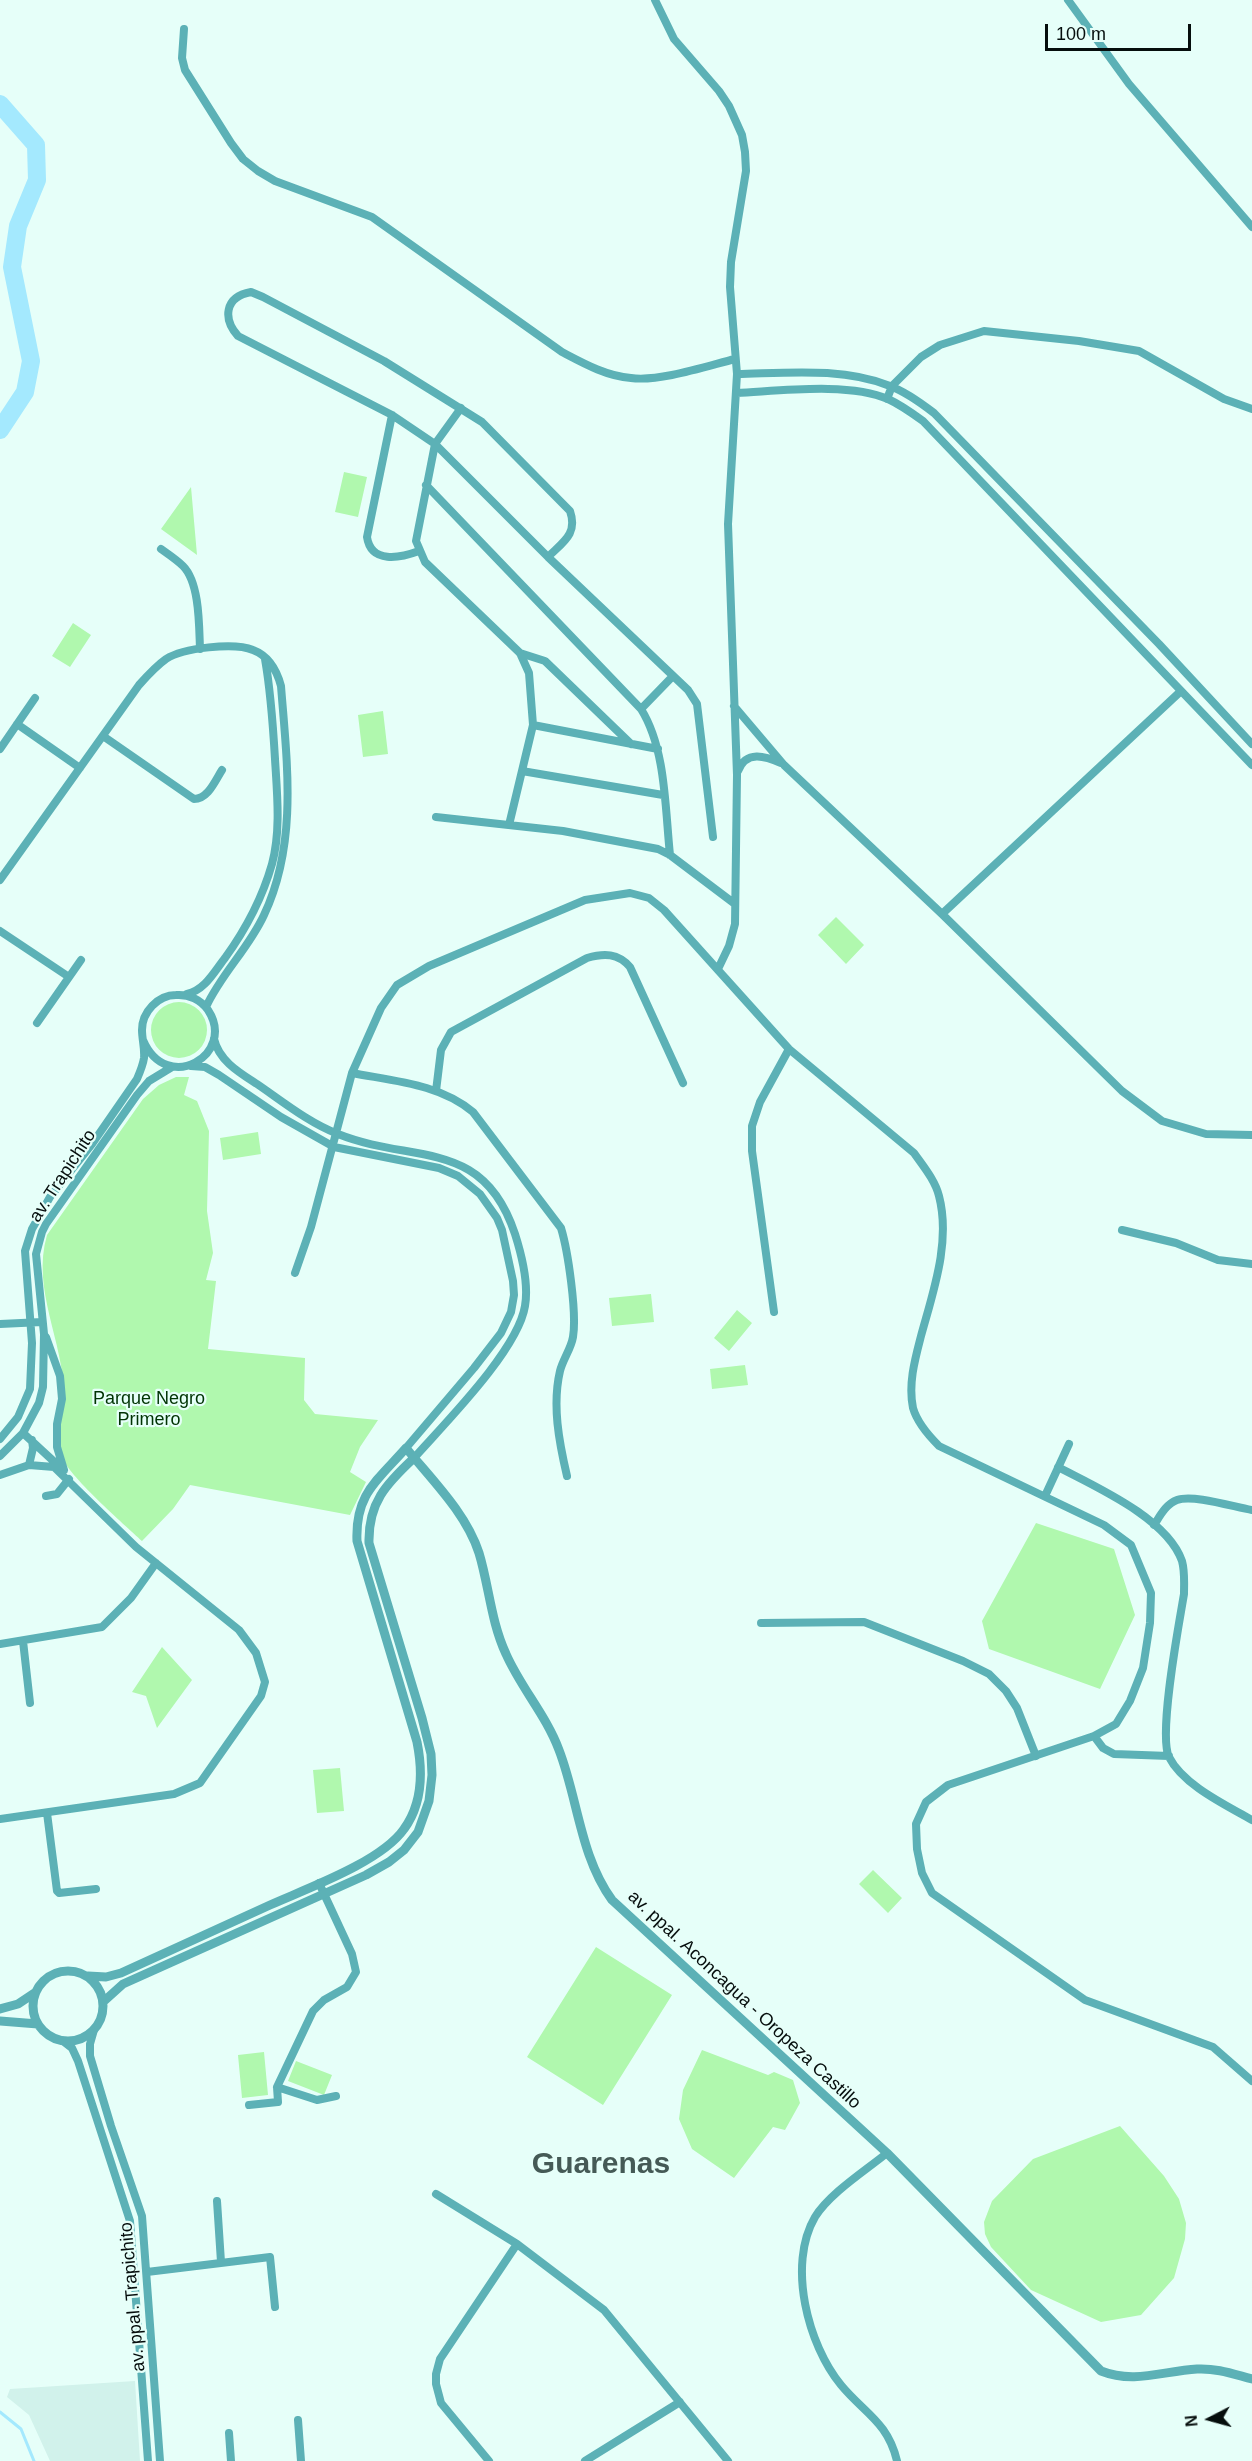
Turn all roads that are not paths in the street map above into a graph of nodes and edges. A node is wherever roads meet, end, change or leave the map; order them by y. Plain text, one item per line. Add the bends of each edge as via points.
1 (655, 0) edge
2 (1068, 0) edge
3 (184, 29) dead end
4 (1252, 227) edge
5 (735, 359) junction
6 (737, 374) junction
7 (892, 386) junction
8 (737, 393) junction
9 (887, 399) junction
10 (461, 408) junction
11 (1252, 409) edge
12 (392, 416) junction
13 (435, 444) junction
14 (426, 485) junction
15 (161, 549) dead end
16 (420, 551) junction
17 (548, 557) junction
18 (200, 649) junction
19 (520, 653) junction
20 (265, 658) junction
21 (672, 677) junction
22 (1181, 691) junction
23 (35, 698) dead end
24 (734, 706) junction
25 (641, 709) junction
26 (17, 724) junction
27 (533, 725) junction
28 (103, 736) junction
29 (631, 744) junction
30 (1252, 744) edge
31 (0, 749) edge
32 (658, 749) junction
33 (784, 765) junction
34 (1252, 765) edge
35 (80, 768) junction
36 (222, 770) dead end
37 (522, 771) junction
38 (737, 775) junction
39 (663, 795) junction
40 (436, 817) dead end
41 (509, 825) junction
42 (713, 837) dead end
43 (670, 855) junction
44 (0, 880) edge
45 (735, 904) junction
46 (942, 914) junction
47 (0, 931) edge
48 (81, 960) dead end
49 (718, 969) junction
50 (69, 977) junction
51 (184, 995) junction
52 (206, 1007) junction
53 (37, 1023) dead end
54 (214, 1038) junction
55 (143, 1040) junction
56 (789, 1049) junction
57 (190, 1066) junction
58 (172, 1067) junction
59 (352, 1073) junction
60 (683, 1083) dead end
61 (436, 1091) junction
62 (336, 1134) junction
63 (1252, 1135) edge
64 (334, 1147) junction
65 (1122, 1230) dead end
66 (1252, 1264) edge
67 (295, 1273) dead end
68 (774, 1312) dead end
69 (31, 1322) junction
70 (42, 1322) junction
71 (0, 1324) edge
72 (44, 1334) junction
73 (23, 1433) junction
74 (0, 1438) edge
75 (32, 1440) junction
76 (1070, 1444) dead end
77 (406, 1448) junction
78 (0, 1456) edge
79 (414, 1458) junction
80 (29, 1465) junction
81 (1058, 1467) junction
82 (64, 1470) junction
83 (0, 1475) edge
84 (567, 1476) dead end
85 (69, 1479) junction
86 (46, 1496) dead end
87 (1045, 1496) junction
88 (1252, 1510) edge
89 (1155, 1525) junction
90 (156, 1563) junction
91 (761, 1623) dead end
92 (23, 1641) junction
93 (0, 1644) edge
94 (30, 1703) dead end
95 (1094, 1736) junction
96 (1036, 1756) junction
97 (1169, 1756) junction
98 (47, 1813) junction
99 (0, 1819) edge
100 (1252, 1820) edge
101 (318, 1883) junction
102 (96, 1889) dead end
103 (324, 1895) junction
104 (88, 1976) junction
105 (36, 1992) junction
106 (103, 2002) junction
107 (0, 2009) edge
108 (0, 2021) edge
109 (38, 2024) junction
110 (94, 2030) junction
111 (63, 2041) junction
112 (1252, 2081) edge
113 (277, 2087) junction
114 (336, 2096) dead end
115 (249, 2105) dead end
116 (887, 2152) junction
117 (436, 2194) dead end
118 (217, 2201) dead end
119 (517, 2244) junction
120 (145, 2260) junction
121 (134, 2261) junction
122 (221, 2262) junction
123 (147, 2272) junction
124 (275, 2307) dead end
125 (1252, 2379) edge
126 (680, 2402) junction
127 (298, 2420) dead end
128 (229, 2433) dead end
129 (148, 2461) edge
130 (160, 2461) edge
131 (231, 2461) edge
132 (301, 2461) edge
133 (489, 2461) edge
134 (585, 2461) edge
135 (728, 2461) edge
136 (897, 2461) edge

1 - 5 street via 674,39 719,91 742,135 746,171 730,287
2 - 4 street via 1128,84
3 - 5 street via 185,70 243,159 276,182 372,217 562,352 588,366 633,379
5 - 6 street
6 - 7 street via 829,374
6 - 8 street
7 - 9 street
7 - 11 street via 921,357 940,345 984,331 1140,351 1224,399
7 - 30 street via 934,413
8 - 9 street via 838,390
8 - 24 street via 728,524
9 - 22 street via 923,421
10 - 12 street via 384,361 259,295 251,292 236,298 230,306 227,319 238,336
10 - 13 street
10 - 17 street via 482,422 570,511 570,535
12 - 13 street
12 - 16 street via 368,545 387,558
13 - 14 street
13 - 17 street
14 - 16 street via 416,541
14 - 25 street
15 - 18 street via 190,575
16 - 19 street via 434,572
17 - 21 street
18 - 20 street via 239,647
18 - 28 street via 183,652 155,668
19 - 27 street via 529,673
19 - 29 street via 545,660
20 - 51 street via 278,799 272,864 250,921 235,944 203,986
20 - 52 street via 277,671 280,686 288,799 285,846 264,915
21 - 25 street
21 - 42 street via 697,704
22 - 34 street
22 - 46 street
23 - 26 street
24 - 33 street
24 - 38 street
25 - 32 street via 652,726
26 - 31 street
26 - 35 street
27 - 29 street
27 - 37 street
28 - 35 street
28 - 36 street via 194,799 205,796
29 - 32 street
32 - 39 street
33 - 38 street via 757,755 741,764
33 - 46 street
35 - 44 street
37 - 39 street
37 - 41 street
38 - 45 street
39 - 43 street
40 - 41 street
41 - 43 street via 573,833 658,849
43 - 45 street
45 - 49 street via 735,924
46 - 63 street via 1122,1091 1162,1121 1206,1134
47 - 50 street
48 - 50 street
49 - 56 street
49 - 59 street via 649,898 630,893 585,900 429,966 397,985 381,1008
50 - 53 street
51 - 52 street
51 - 55 street via 165,997 149,1008 142,1029
52 - 54 street via 212,1017
54 - 57 street via 205,1056
54 - 62 street via 218,1051 238,1071
55 - 58 street via 154,1059
55 - 69 street via 145,1056 137,1079 50,1197 32,1229 24,1262
56 - 68 street via 760,1102 752,1126
56 - 87 street via 914,1152 939,1196 940,1262 911,1388 918,1419 939,1446
57 - 58 street
57 - 64 street via 204,1067 219,1075
58 - 70 street, av. Trapichito via 149,1081 137,1095 46,1224 36,1254
59 - 61 street
59 - 62 street
60 - 61 street via 630,967 617,956 608,955 587,958 451,1032 441,1050
61 - 84 street via 473,1112 561,1228 574,1322 573,1337 557,1384
62 - 64 street
62 - 79 street via 432,1155 474,1171 501,1201 518,1242 524,1268 525,1305 513,1339
64 - 67 street
64 - 77 street via 439,1168 458,1176 480,1194 497,1218 507,1251 514,1295 506,1323 474,1368
65 - 66 street via 1176,1243 1218,1260
69 - 70 street
69 - 71 street
69 - 74 street via 30,1389 18,1417
70 - 72 street, av. Trapichito
72 - 73 street, av. Trapichito via 43,1387
72 - 82 street via 60,1376 57,1446
73 - 75 street
73 - 78 street, av. Trapichito
75 - 80 street
75 - 82 street
76 - 81 street
77 - 79 street, av. ppal. Aconcagua - Oropeza Castillo
77 - 101 street via 365,1494 358,1510 357,1541 417,1742 422,1777 419,1794 404,1830 392,1844
79 - 103 street via 374,1505 369,1543 431,1754 429,1801 418,1832 404,1850 374,1871
79 - 116 street, av. ppal. Aconcagua - Oropeza Castillo via 471,1533 498,1634 559,1748 586,1848 603,1888
80 - 83 street
80 - 85 street via 54,1467
81 - 87 street
81 - 89 street via 1108,1493
82 - 85 street
85 - 86 street via 57,1494
85 - 90 street
87 - 95 street via 1104,1525 1131,1545 1151,1593 1143,1668 1130,1701 1116,1724
88 - 89 street via 1178,1499
89 - 97 street via 1170,1541 1184,1572 1165,1729
90 - 92 street via 102,1627
90 - 98 street via 239,1630 256,1653 265,1682 261,1696 200,1783 174,1794
91 - 96 street via 864,1622 963,1661 988,1674 1006,1691
92 - 93 street
92 - 94 street
95 - 96 street
95 - 97 street via 1114,1754
96 - 112 street via 948,1785 926,1802 916,1824 917,1849 922,1873 932,1893 1085,2001 1213,2047
97 - 100 street via 1181,1772 1211,1796
98 - 99 street
98 - 102 street via 57,1891
101 - 103 street
101 - 104 street via 121,1973
103 - 106 street via 123,1984
103 - 113 street via 352,1954 356,1972 347,1987 313,2011
104 - 105 street via 62,1971 46,1978
104 - 106 street via 101,1992
105 - 107 street via 18,2004
105 - 109 street via 33,2008
106 - 110 street via 100,2022
108 - 109 street
109 - 111 street via 48,2035
110 - 111 street via 76,2040
110 - 120 street, av. ppal. Trapichito via 90,2056 142,2216
111 - 121 street, av. ppal. Trapichito via 78,2061 130,2221
113 - 114 street via 317,2100
113 - 115 street via 278,2102
116 - 125 street, av. ppal. Aconcagua - Oropeza Castillo via 1101,2371 1116,2377 1138,2378 1194,2369 1220,2370
116 - 136 street via 815,2217 805,2243 803,2273 810,2325 828,2368 887,2432
117 - 119 street
118 - 122 street
119 - 126 street via 604,2310
119 - 133 street via 445,2350 436,2373 441,2403
120 - 121 street
120 - 123 street, av. ppal. Trapichito
121 - 129 street, av. ppal. Trapichito
122 - 123 street
122 - 124 street via 270,2257
123 - 130 street, av. ppal. Trapichito
126 - 134 street
126 - 135 street
127 - 132 street
128 - 131 street

